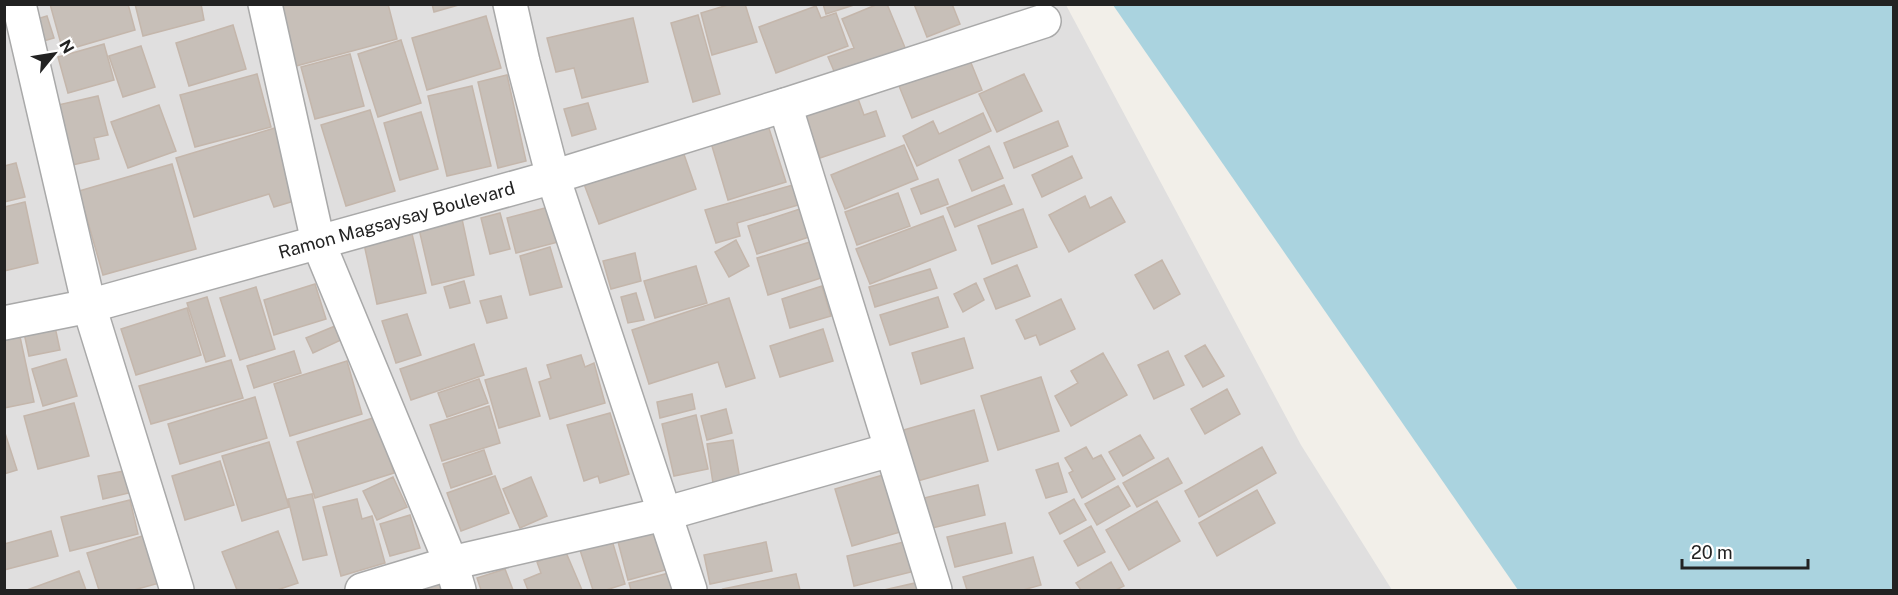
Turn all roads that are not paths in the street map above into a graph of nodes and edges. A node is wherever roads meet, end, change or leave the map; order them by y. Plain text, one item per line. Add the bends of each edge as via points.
1 (19, 4) edge
2 (265, 4) edge
3 (510, 4) edge
4 (1044, 21) dead end
5 (785, 105) junction
6 (553, 177) junction
7 (318, 242) junction
8 (89, 306) junction
9 (4, 323) edge
10 (890, 450) junction
11 (664, 514) junction
12 (455, 577) edge
13 (177, 591) edge
14 (362, 591) edge
15 (690, 591) edge
16 (935, 591) edge

1 - 8 street
2 - 7 street
3 - 6 street
4 - 5 street, Ramon Magsaysay Boulevard
5 - 6 street, Ramon Magsaysay Boulevard
5 - 10 street
6 - 7 street, Ramon Magsaysay Boulevard
6 - 11 street
7 - 8 street, Ramon Magsaysay Boulevard
7 - 12 street
8 - 9 street, Ramon Magsaysay Boulevard
8 - 13 street
10 - 11 street
10 - 16 street
11 - 12 street
11 - 15 street
12 - 14 street

